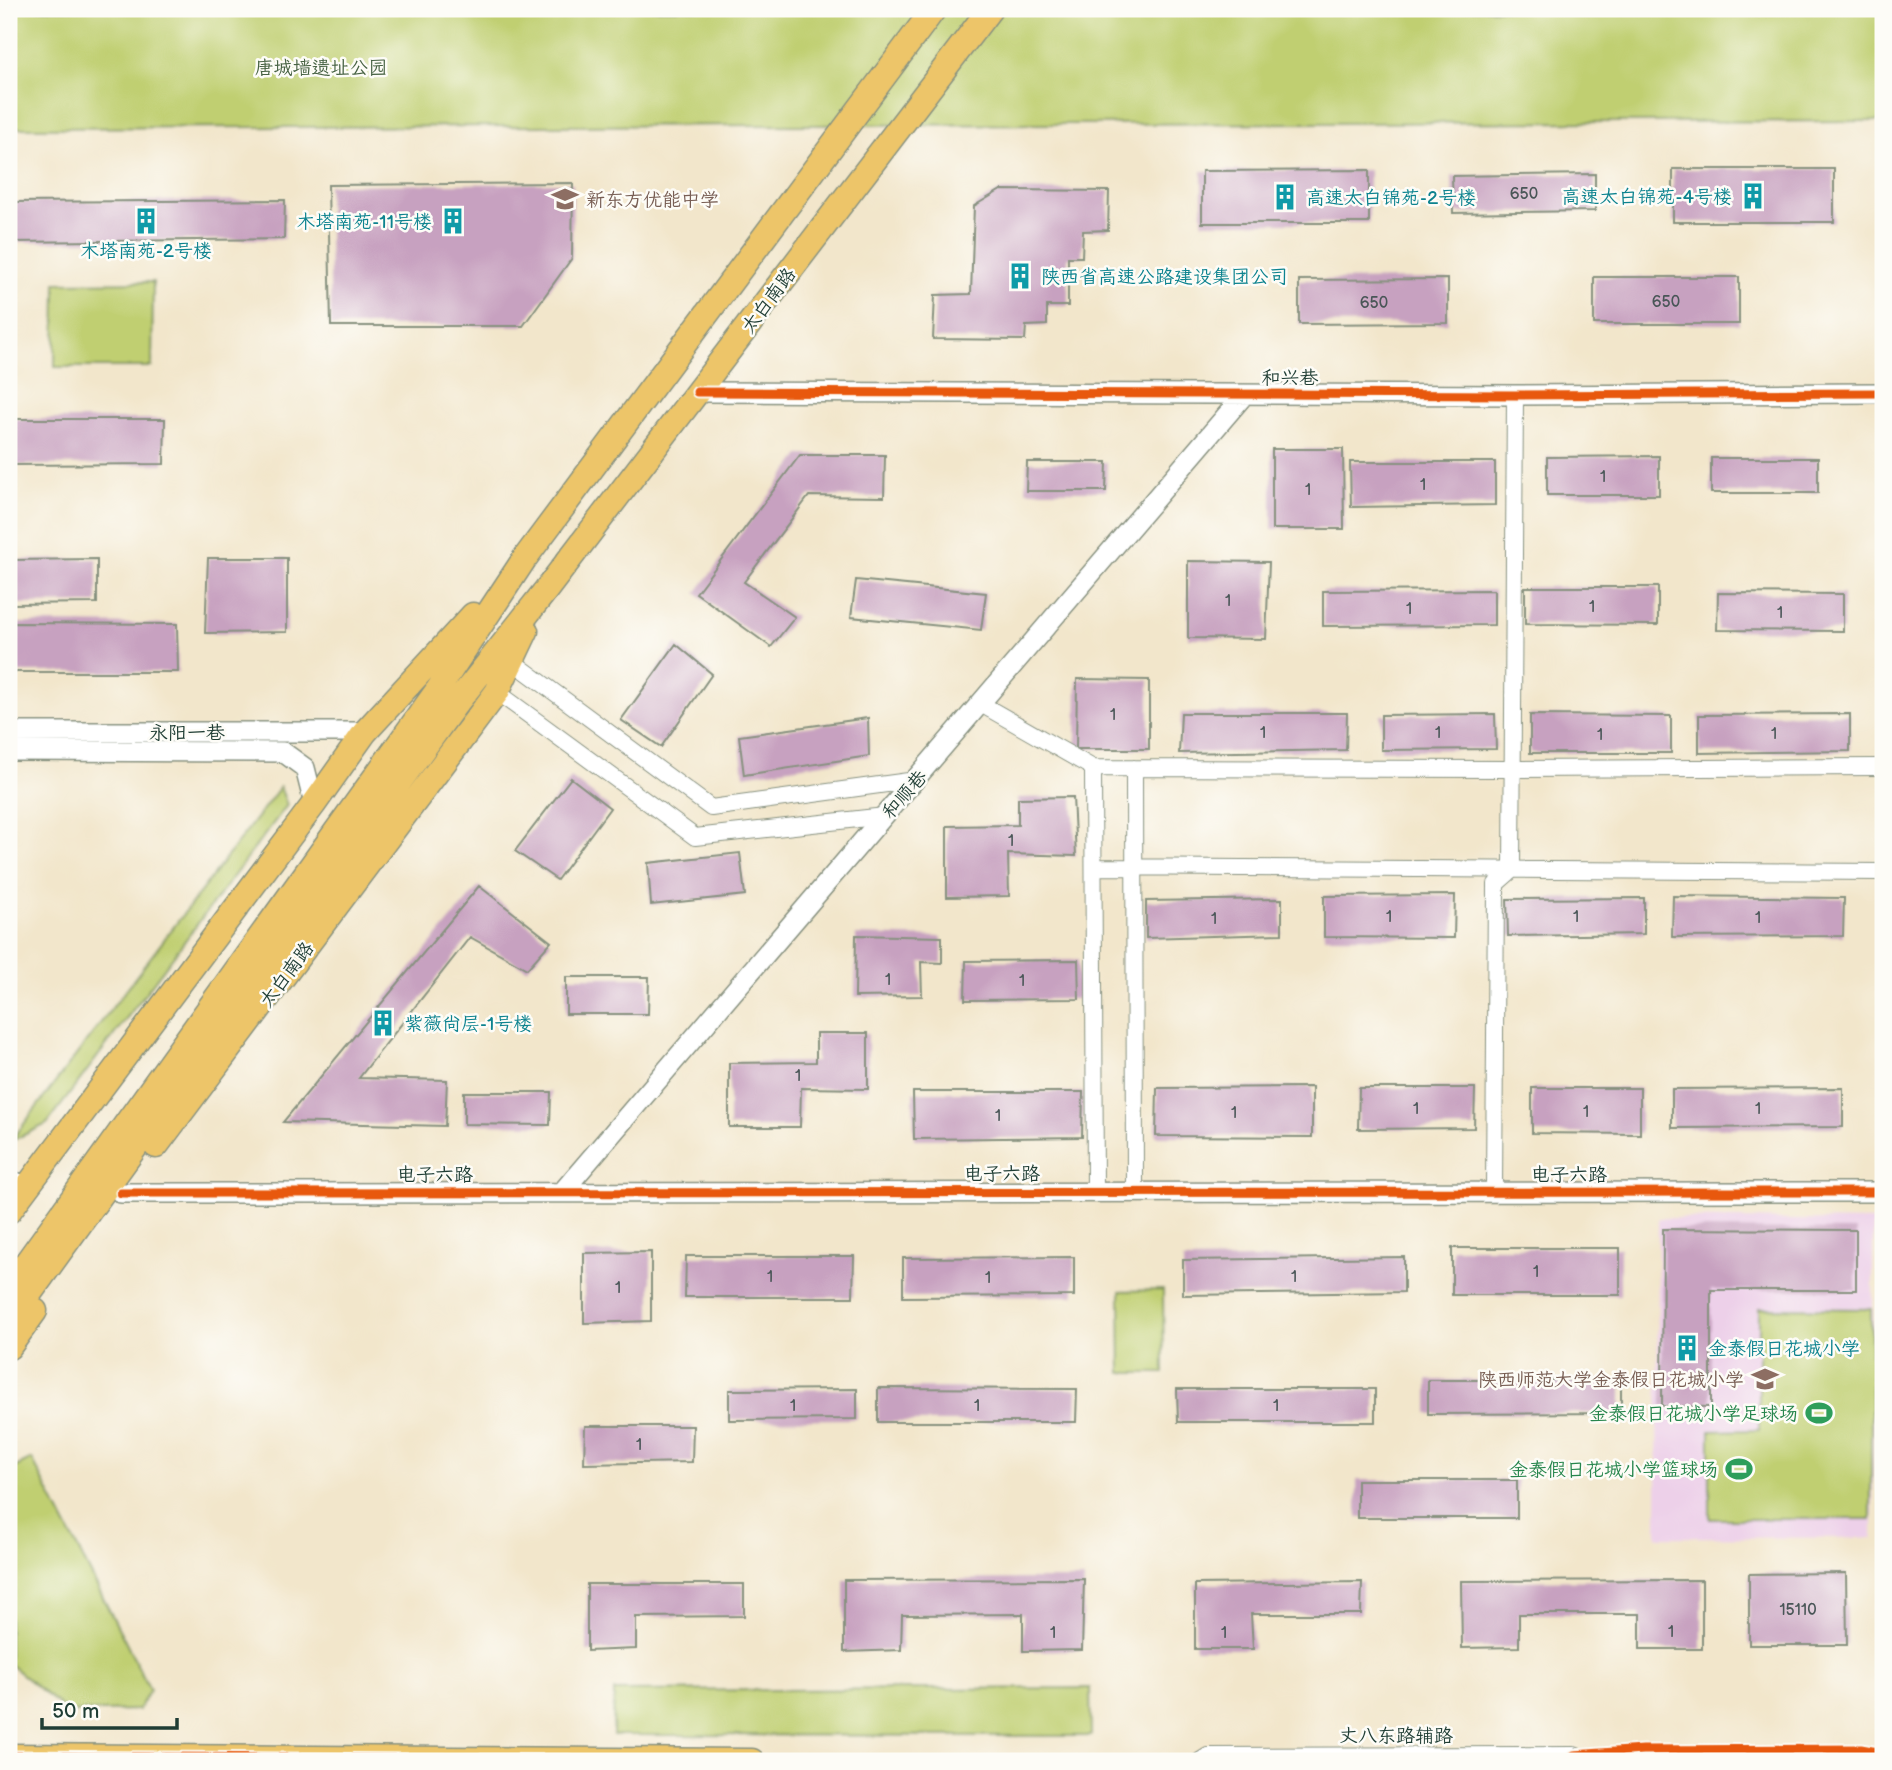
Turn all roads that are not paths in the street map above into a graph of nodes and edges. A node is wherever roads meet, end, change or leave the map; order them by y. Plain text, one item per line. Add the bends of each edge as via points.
1 (934, 9) edge
2 (989, 9) edge
3 (697, 392) junction
4 (1883, 393) edge
5 (1244, 395) junction
6 (1514, 395) junction
7 (525, 558) junction
8 (546, 590) junction
9 (512, 661) junction
10 (497, 692) junction
11 (446, 698) junction
12 (981, 704) junction
13 (9, 732) edge
14 (365, 732) junction
15 (9, 751) edge
16 (1883, 767) edge
17 (1093, 768) junction
18 (1134, 768) junction
19 (1513, 769) junction
20 (916, 780) junction
21 (314, 804) junction
22 (885, 816) junction
23 (1094, 867) junction
24 (1134, 867) junction
25 (1512, 870) junction
26 (1883, 872) edge
27 (18, 1183) edge
28 (563, 1191) junction
29 (1095, 1191) junction
30 (1135, 1191) junction
31 (1494, 1191) junction
32 (1883, 1192) edge
33 (121, 1193) junction
34 (9, 1211) edge
35 (9, 1287) edge
36 (9, 1322) edge
37 (9, 1347) edge
38 (9, 1756) edge
39 (47, 1759) edge
40 (752, 1761) edge
41 (1200, 1761) edge
42 (1592, 1761) edge

1 - 7 main road, 太白南路
2 - 3 main road, 太白南路
3 - 5 street, 和兴巷
3 - 8 main road, 太白南路
4 - 6 street, 和兴巷
5 - 6 street, 和兴巷
5 - 12 street, 和顺巷
6 - 19 street
7 - 11 main road, 太白南路
7 - 14 main road, 太白南路
8 - 9 main road, 太白南路
8 - 11 main road, 太白南路
9 - 10 main road, 太白南路
9 - 20 street via 711,808
10 - 22 street via 695,836
10 - 33 main road, 太白南路
11 - 35 main road, 太白南路
11 - 36 main road, 太白南路
12 - 17 street
12 - 20 street, 和顺巷
13 - 14 street, 永阳一巷
14 - 21 main road, 太白南路
15 - 21 street, 永阳一巷 via 283,752 305,768
16 - 19 street
17 - 18 street
17 - 23 street
18 - 19 street
18 - 24 street
19 - 25 street
20 - 22 street, 和顺巷
21 - 27 main road, 太白南路
22 - 28 street, 和顺巷
23 - 24 street
23 - 29 street
24 - 25 street
24 - 30 street
25 - 26 street
25 - 31 street via 1496,884
27 - 34 main road, 太白南路
28 - 29 street, 电子六路
28 - 33 street, 电子六路
29 - 30 street, 电子六路
30 - 31 street, 电子六路
31 - 32 street, 电子六路
33 - 37 main road, 太白南路
38 - 39 main road
39 - 40 main road
41 - 42 street, 丈八东路辅路 via 1208,1756 1574,1755

